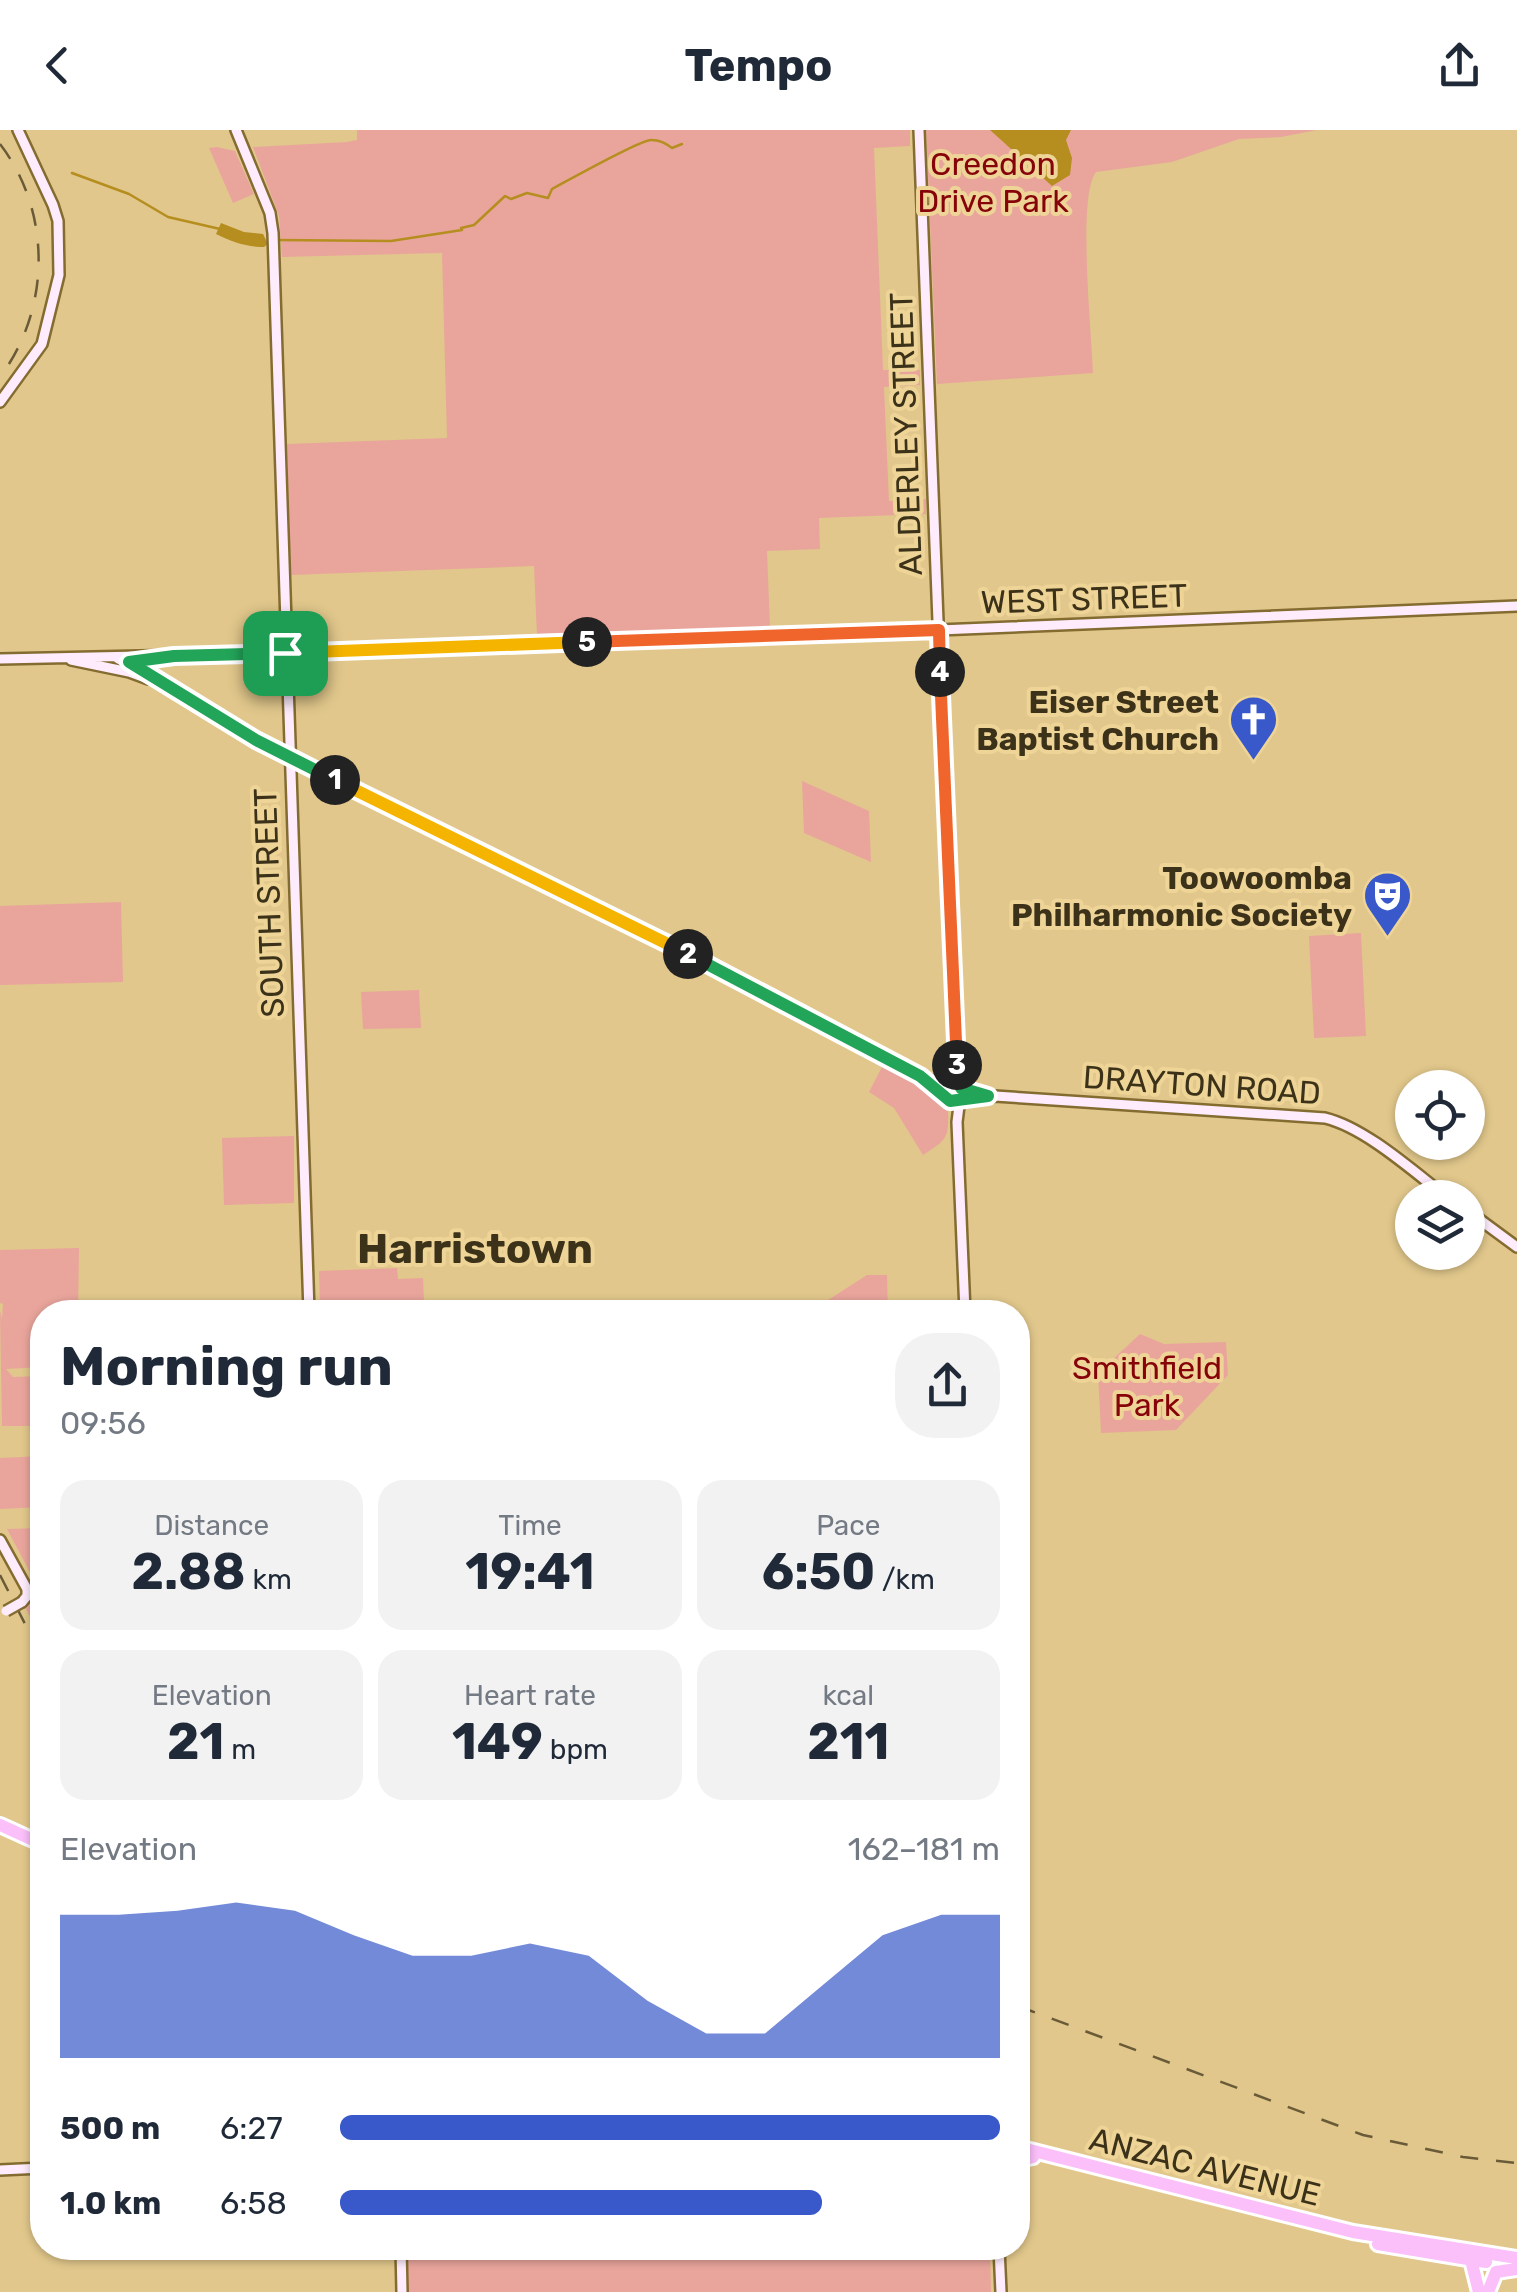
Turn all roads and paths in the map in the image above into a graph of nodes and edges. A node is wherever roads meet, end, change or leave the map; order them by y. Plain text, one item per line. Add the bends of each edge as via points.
1 (18, 130) edge
2 (919, 130) edge
3 (237, 134) edge
4 (0, 402) edge
5 (1517, 606) edge
6 (939, 630) junction
7 (285, 653) junction
8 (79, 656) junction
9 (174, 656) junction
10 (61, 658) junction
11 (0, 659) edge
12 (129, 662) junction
13 (94, 664) junction
14 (160, 684) junction
15 (288, 757) junction
16 (953, 1091) junction
17 (1423, 1180) edge
18 (1485, 1223) edge
19 (1517, 1247) edge
20 (309, 1300) edge
21 (964, 1300) edge
22 (0, 1540) edge
23 (3, 1613) edge
24 (0, 1824) edge
25 (30, 1838) edge
26 (1030, 2155) edge
27 (30, 2169) edge
28 (0, 2170) edge
29 (1353, 2232) junction
30 (1517, 2258) edge
31 (401, 2260) edge
32 (999, 2260) edge
33 (1471, 2260) junction
34 (1517, 2267) edge
35 (402, 2292) edge
36 (1001, 2292) edge
37 (1479, 2292) edge
38 (1488, 2292) edge

1 - 4 main road via 53,205 58,276 42,344
2 - 6 main road, ALDERLEY STREET
3 - 7 main road, SOUTH STREET via 273,234
5 - 6 main road, WEST STREET
6 - 7 main road, WEST STREET
6 - 16 main road, ALDERLEY STREET
7 - 9 main road, WEST STREET
7 - 15 main road, SOUTH STREET
8 - 9 main road
8 - 10 main road
8 - 12 main road
9 - 12 main road
10 - 11 main road
10 - 13 main road
12 - 13 main road
12 - 14 main road
13 - 14 main road
14 - 15 main road, DRAYTON ROAD
15 - 16 main road, DRAYTON ROAD via 654,935
15 - 20 main road, SOUTH STREET
16 - 17 main road, DRAYTON ROAD via 1325,1118
16 - 21 main road, ALDERLEY STREET
18 - 19 main road
22 - 23 main road, bridge via 28,1596
24 - 25 highway
26 - 29 highway, ANZAC AVENUE
27 - 28 main road
29 - 30 highway, ANZAC AVENUE
29 - 33 highway, ANZAC AVENUE via 1387,2246
31 - 35 main road
32 - 36 main road
33 - 34 highway, ANZAC AVENUE
33 - 37 highway
34 - 38 highway via 1496,2272

